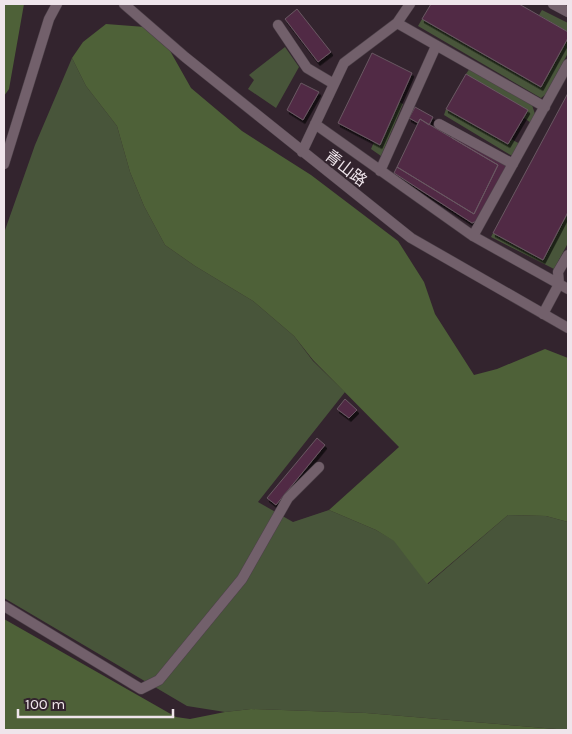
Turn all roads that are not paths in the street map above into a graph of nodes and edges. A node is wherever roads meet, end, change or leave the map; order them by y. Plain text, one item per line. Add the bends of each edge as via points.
1 (57, 4) edge
2 (124, 4) edge
3 (410, 4) edge
4 (553, 4) edge
5 (568, 12) edge
6 (397, 23) junction
7 (278, 25) dead end
8 (436, 46) junction
9 (568, 64) edge
10 (334, 84) junction
11 (545, 107) junction
12 (315, 124) junction
13 (439, 124) dead end
14 (302, 152) junction
15 (4, 164) edge
16 (513, 164) junction
17 (380, 171) junction
18 (474, 236) junction
19 (568, 254) edge
20 (559, 284) junction
21 (568, 289) edge
22 (543, 314) junction
23 (568, 328) edge
24 (319, 467) dead end
25 (4, 606) edge

1 - 15 street via 49,19
2 - 14 street, 青山路
3 - 6 street
4 - 5 street
6 - 8 street
6 - 10 street via 344,63
7 - 10 street via 307,68
8 - 11 street
8 - 17 street
9 - 11 street
10 - 12 street
11 - 16 street
12 - 14 street
12 - 17 street
13 - 16 street
14 - 22 street, 青山路 via 411,238
16 - 18 street
17 - 18 street
18 - 20 street
19 - 20 street via 558,272
20 - 21 street
20 - 22 street
22 - 23 street, 青山路
24 - 25 street via 288,498 242,579 159,680 140,689

